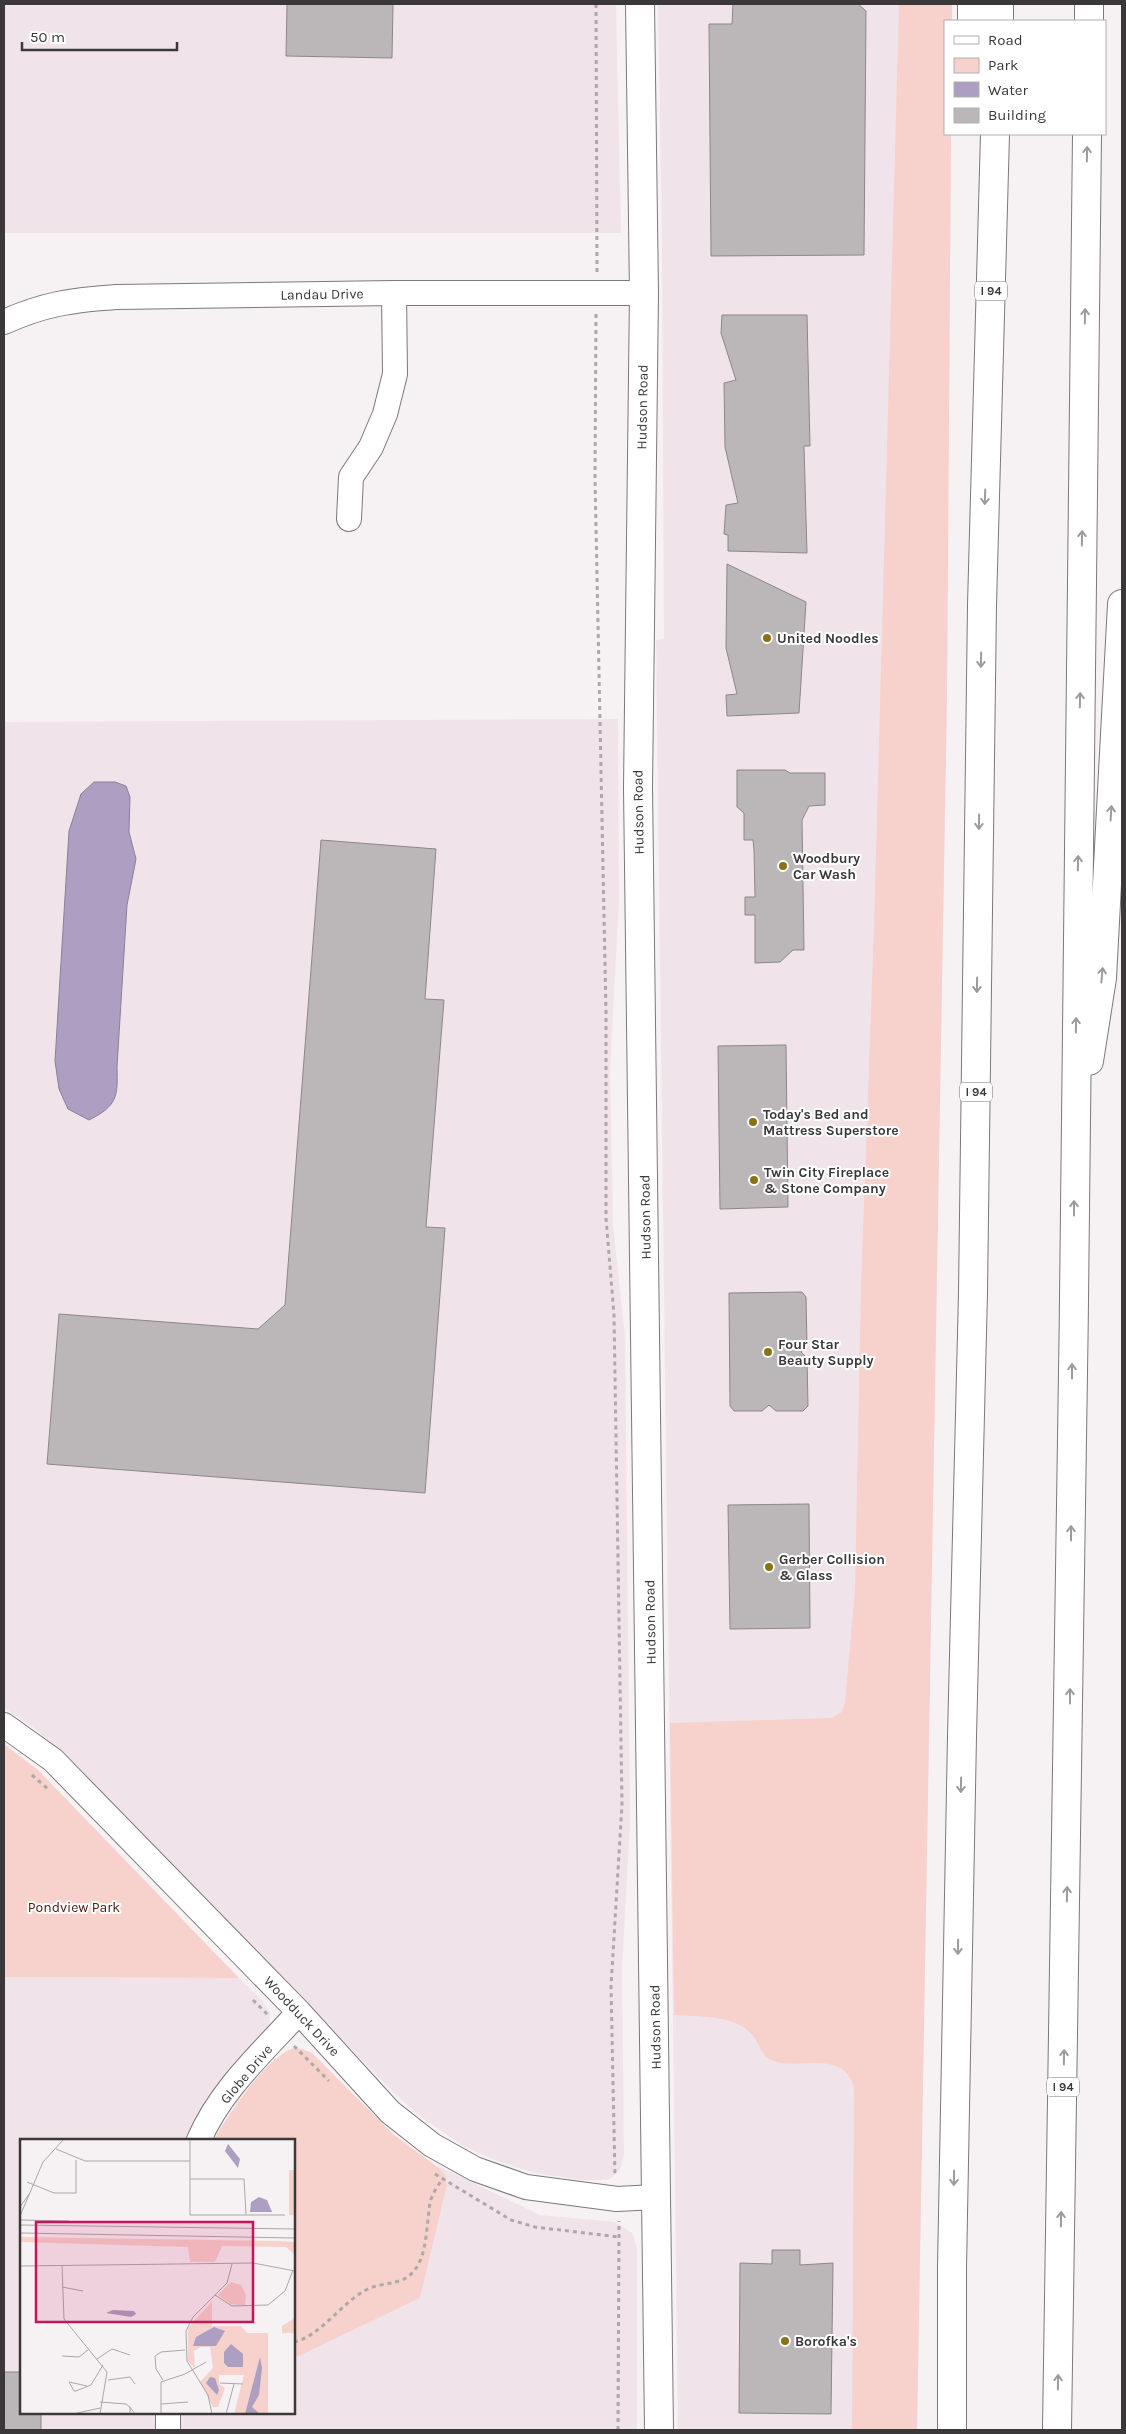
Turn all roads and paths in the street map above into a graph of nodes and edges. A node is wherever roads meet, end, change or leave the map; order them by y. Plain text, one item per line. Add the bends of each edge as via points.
1 (596, 4) edge
2 (640, 4) edge
3 (972, 4) edge
4 (999, 4) edge
5 (1089, 4) edge
6 (972, 20) edge
7 (999, 20) edge
8 (1089, 20) edge
9 (976, 135) edge
10 (995, 135) edge
11 (1087, 135) edge
12 (394, 293) junction
13 (596, 293) junction
14 (644, 293) junction
15 (4, 322) edge
16 (986, 449) junction
17 (348, 519) dead end
18 (1122, 604) edge
19 (1074, 1161) junction
20 (4, 1725) edge
21 (299, 2012) junction
22 (200, 2139) edge
23 (614, 2170) dead end
24 (656, 2196) junction
25 (620, 2228) dead end
26 (620, 2237) junction
27 (952, 2268) junction
28 (295, 2342) edge
29 (168, 2414) edge
30 (168, 2430) edge
31 (618, 2430) edge
32 (660, 2430) edge
33 (942, 2430) edge
34 (952, 2430) edge
35 (1057, 2430) edge

1 - 13 path
2 - 14 main road, Hudson Road
3 - 6 main road
4 - 7 main road
5 - 8 main road
9 - 16 main road
10 - 16 main road, I 94
19 -> 11 main road, I 94
12 - 13 street, Landau Drive
12 - 15 street, Landau Drive via 75,299 34,309
12 - 17 street via 395,374 385,414 371,447 351,477
13 - 14 street, Landau Drive
13 - 23 path via 595,478 606,1003 606,1218 614,1315 622,1804 611,1986
14 - 24 main road, Hudson Road via 638,788
16 -> 27 main road, I 94 via 973,1292
19 -> 18 main road via 1102,978
35 -> 19 main road, I 94 via 1069,1754
20 - 21 street, Woodduck Drive via 53,1760
21 - 22 street, Globe Drive via 243,2074
21 - 24 street, Woodduck Drive via 390,2112 432,2145 475,2169 526,2187 571,2195 617,2200
24 - 32 main road, Hudson Road
25 - 26 path
26 - 28 path via 535,2227 511,2220 442,2179 431,2200 420,2261 413,2273 402,2281 366,2289 308,2336
26 - 31 path
27 - 33 main road
27 - 34 main road, I 94
29 - 30 street

